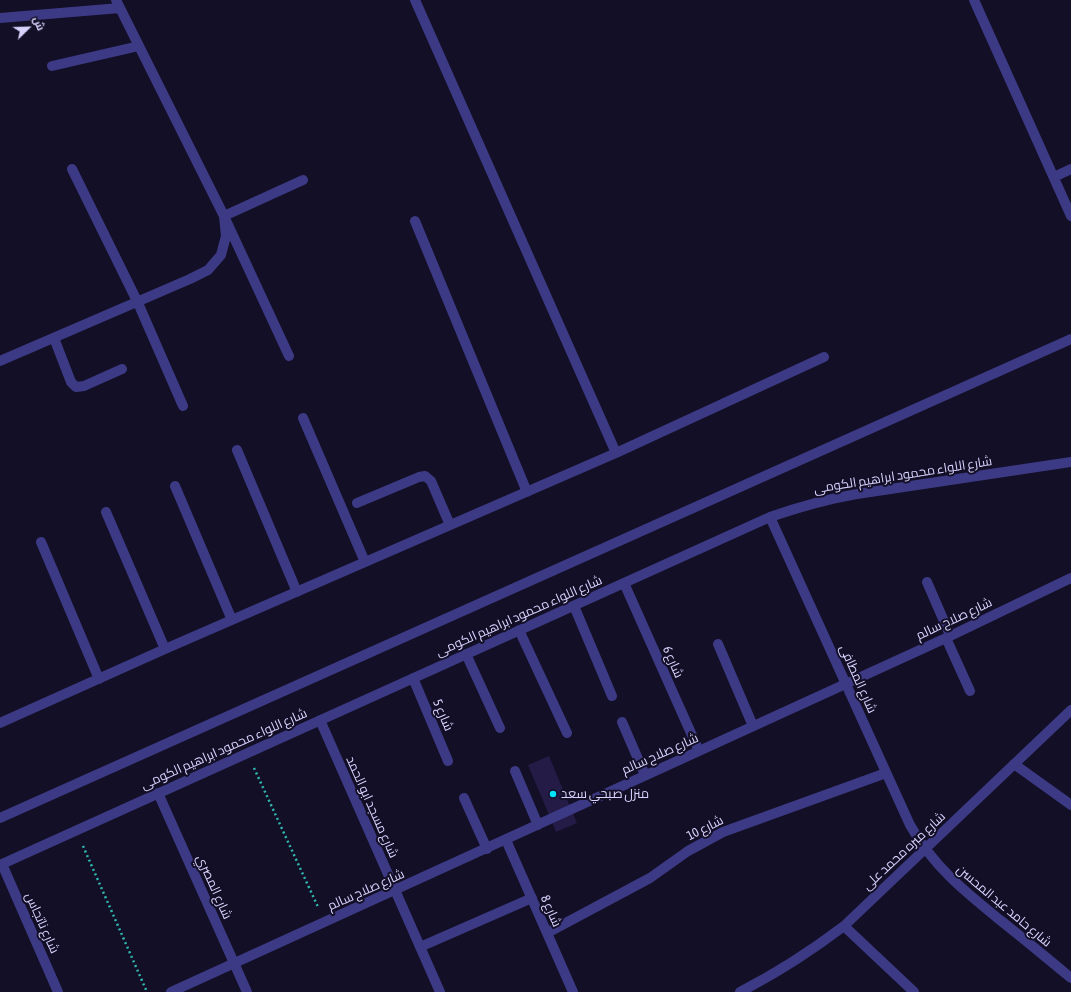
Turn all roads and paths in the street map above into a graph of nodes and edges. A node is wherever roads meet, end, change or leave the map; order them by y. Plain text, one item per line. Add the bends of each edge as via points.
1 (415, 0) edge
2 (974, 0) edge
3 (118, 4) edge
4 (0, 18) edge
5 (139, 46) junction
6 (52, 66) dead end
7 (72, 169) dead end
8 (1071, 170) edge
9 (1054, 177) junction
10 (303, 180) dead end
11 (224, 216) junction
12 (1071, 216) edge
13 (415, 221) dead end
14 (138, 303) junction
15 (54, 338) junction
16 (1071, 339) edge
17 (288, 356) dead end
18 (824, 357) dead end
19 (0, 361) edge
20 (122, 370) dead end
21 (183, 406) dead end
22 (303, 418) dead end
23 (238, 450) dead end
24 (616, 452) junction
25 (1071, 462) edge
26 (175, 486) dead end
27 (527, 492) junction
28 (357, 503) dead end
29 (106, 512) dead end
30 (770, 517) junction
31 (450, 525) junction
32 (41, 542) dead end
33 (365, 562) junction
34 (1071, 578) edge
35 (927, 582) dead end
36 (624, 583) junction
37 (297, 592) junction
38 (574, 606) junction
39 (232, 620) junction
40 (519, 630) junction
41 (948, 637) junction
42 (718, 644) dead end
43 (166, 649) junction
44 (466, 654) junction
45 (413, 678) junction
46 (100, 679) junction
47 (846, 684) junction
48 (970, 691) dead end
49 (612, 696) dead end
50 (1071, 710) edge
51 (320, 720) junction
52 (622, 722) dead end
53 (0, 723) edge
54 (753, 726) junction
55 (500, 728) dead end
56 (567, 733) dead end
57 (699, 751) junction
58 (247, 753) junction
59 (448, 762) dead end
60 (1014, 764) junction
61 (515, 771) dead end
62 (886, 772) junction
63 (645, 775) junction
64 (158, 793) junction
65 (464, 798) dead end
66 (1071, 805) edge
67 (0, 818) edge
68 (538, 825) junction
69 (76, 830) junction
70 (506, 840) junction
71 (487, 849) junction
72 (925, 850) junction
73 (1, 864) edge
74 (395, 891) junction
75 (532, 898) junction
76 (326, 922) junction
77 (844, 926) junction
78 (547, 932) junction
79 (420, 947) junction
80 (234, 964) junction
81 (1071, 978) edge
82 (58, 992) edge
83 (147, 992) edge
84 (171, 992) edge
85 (247, 992) edge
86 (440, 992) edge
87 (573, 992) edge
88 (740, 992) edge
89 (914, 992) edge

1 - 24 street
2 - 9 street
3 - 4 street
3 - 5 street
5 - 6 street
5 - 11 street
7 - 14 street
8 - 9 street
9 - 12 street
10 - 11 street
11 - 14 street via 226,236 221,255 208,270
11 - 17 street
13 - 27 street
14 - 15 street
14 - 21 street
15 - 19 street
15 - 20 street via 71,382 76,387
16 - 67 street
18 - 24 street
22 - 33 street
23 - 37 street
24 - 27 street
25 - 30 street, شارع اللواء محمود ابراهيم الكومى via 827,499
26 - 39 street
27 - 31 street
28 - 31 street via 426,476 431,481
29 - 43 street
30 - 36 street, شارع اللواء محمود ابراهيم الكومى
30 - 47 street, شارع المطافى
31 - 33 street
32 - 46 street
33 - 37 street
34 - 41 street, شارع صلاح سالم
35 - 41 street
36 - 38 street, شارع اللواء محمود ابراهيم الكومى
36 - 57 street, شارع 6
37 - 39 street
38 - 40 street, شارع اللواء محمود ابراهيم الكومى
38 - 49 street
39 - 43 street
40 - 44 street, شارع اللواء محمود ابراهيم الكومى
40 - 56 street
41 - 47 street, شارع صلاح سالم
41 - 48 street
42 - 54 street
43 - 46 street
44 - 45 street, شارع اللواء محمود ابراهيم الكومى
44 - 55 street
45 - 51 street, شارع اللواء محمود ابراهيم الكومى
45 - 59 street, شارع 5
46 - 53 street
47 - 54 street, شارع صلاح سالم
47 - 62 street, شارع المطافى
50 - 60 street, شارع مبره محمد على
51 - 58 street, شارع اللواء محمود ابراهيم الكومى
51 - 74 street, شارع مسجد ابو الحمد
52 - 63 street
54 - 57 street, شارع صلاح سالم
57 - 63 street, شارع صلاح سالم
58 - 64 street, شارع اللواء محمود ابراهيم الكومى
58 - 76 path
60 - 66 street
60 - 72 street, شارع مبره محمد على
61 - 68 street
62 - 72 street, شارع المطافى via 910,825
62 - 78 street, شارع 10 via 723,832 688,851 650,878
63 - 68 street, شارع صلاح سالم
64 - 69 street, شارع اللواء محمود ابراهيم الكومى
64 - 80 street, شارع المصري
65 - 71 street
68 - 70 street, شارع صلاح سالم
69 - 73 street, شارع اللواء محمود ابراهيم الكومى
69 - 83 path
70 - 71 street, شارع صلاح سالم
70 - 75 street, شارع 8
71 - 74 street, شارع صلاح سالم
72 - 77 street, شارع مبره محمد على
72 - 81 street, شارع حامد عبد المحسن via 960,887
73 - 82 street, شارع ناتجاس
74 - 76 street, شارع صلاح سالم
74 - 79 street, شارع مسجد ابو الحمد
75 - 78 street, شارع 8
75 - 79 street
76 - 80 street, شارع صلاح سالم
77 - 88 street, شارع مبره محمد على via 784,968
77 - 89 street
78 - 87 street, شارع 8
79 - 86 street, شارع مسجد ابو الحمد
80 - 84 street, شارع صلاح سالم
80 - 85 street, شارع المصري

